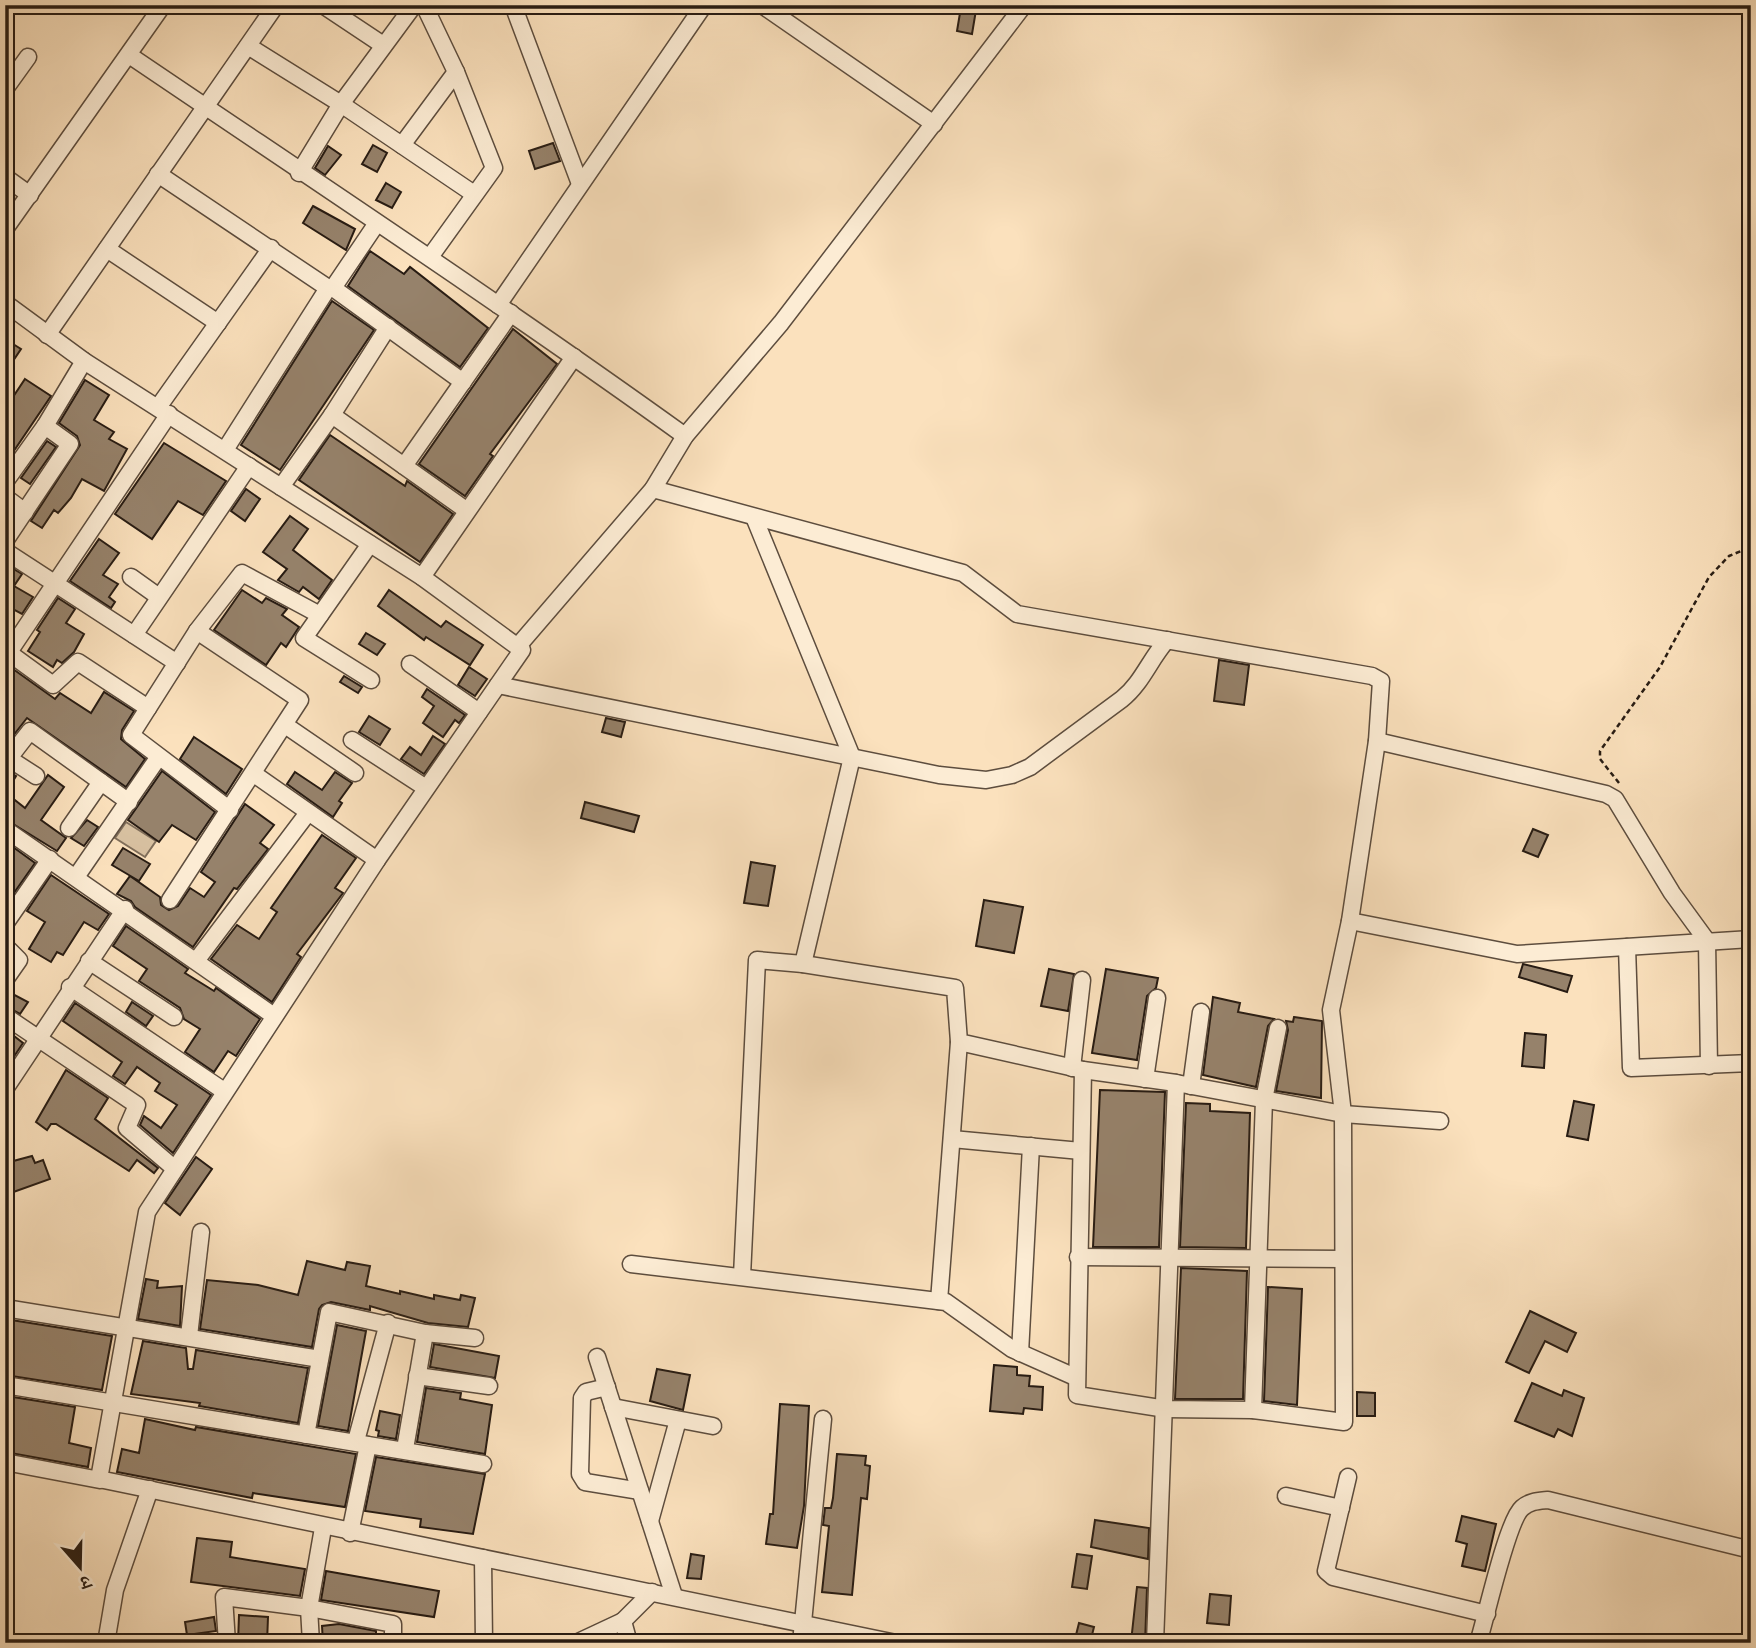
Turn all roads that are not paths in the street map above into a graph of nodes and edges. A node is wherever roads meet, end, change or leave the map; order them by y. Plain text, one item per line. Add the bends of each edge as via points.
1 (163, 5) edge
2 (276, 5) edge
3 (323, 5) edge
4 (414, 5) edge
5 (424, 5) edge
6 (513, 5) edge
7 (704, 5) edge
8 (762, 5) edge
9 (1024, 5) edge
10 (383, 44) junction
11 (248, 46) junction
12 (129, 55) junction
13 (29, 57) dead end
14 (456, 72) junction
15 (5, 89) edge
16 (341, 104) junction
17 (205, 107) junction
18 (934, 124) junction
19 (402, 145) junction
20 (299, 173) junction
21 (158, 174) junction
22 (5, 177) edge
23 (580, 184) junction
24 (474, 194) junction
25 (30, 195) junction
26 (377, 222) junction
27 (5, 229) edge
28 (271, 248) junction
29 (107, 249) junction
30 (430, 257) junction
31 (330, 288) junction
32 (10, 306) edge
33 (505, 309) junction
34 (218, 323) junction
35 (5, 324) edge
36 (388, 327) junction
37 (47, 335) junction
38 (575, 357) junction
39 (85, 360) junction
40 (463, 382) junction
41 (164, 410) junction
42 (332, 415) junction
43 (45, 426) junction
44 (685, 436) junction
45 (225, 450) junction
46 (249, 466) junction
47 (404, 466) junction
48 (5, 482) edge
49 (281, 487) junction
50 (653, 489) junction
51 (5, 497) edge
52 (466, 509) junction
53 (25, 512) junction
54 (754, 517) junction
55 (5, 541) edge
56 (370, 544) junction
57 (5, 551) edge
58 (131, 577) dead end
59 (422, 577) junction
60 (54, 582) junction
61 (159, 597) junction
62 (320, 615) junction
63 (197, 631) junction
64 (134, 635) junction
65 (1167, 640) junction
66 (518, 646) junction
67 (6, 654) edge
68 (177, 663) junction
69 (410, 664) dead end
70 (372, 680) dead end
71 (498, 685) junction
72 (148, 708) junction
73 (480, 712) junction
74 (285, 725) junction
75 (352, 740) dead end
76 (1377, 741) junction
77 (7, 757) edge
78 (852, 757) junction
79 (158, 758) junction
80 (355, 773) dead end
81 (254, 774) junction
82 (36, 776) dead end
83 (101, 782) junction
84 (426, 788) junction
85 (129, 802) junction
86 (230, 810) junction
87 (307, 814) junction
88 (69, 828) dead end
89 (5, 829) edge
90 (50, 859) junction
91 (376, 860) junction
92 (76, 877) junction
93 (170, 900) dead end
94 (125, 909) junction
95 (1350, 920) junction
96 (5, 924) edge
97 (1751, 939) edge
98 (1707, 941) junction
99 (5, 946) edge
100 (1627, 947) junction
101 (89, 961) junction
102 (196, 961) junction
103 (803, 964) junction
104 (5, 980) edge
105 (1082, 980) dead end
106 (70, 987) junction
107 (1157, 998) dead end
108 (1201, 1012) dead end
109 (5, 1016) edge
110 (274, 1016) junction
111 (174, 1017) dead end
112 (1278, 1028) dead end
113 (39, 1038) junction
114 (959, 1042) junction
115 (1751, 1063) edge
116 (1709, 1066) junction
117 (1077, 1069) junction
118 (1145, 1079) junction
119 (1183, 1085) junction
120 (5, 1089) edge
121 (224, 1091) junction
122 (1264, 1100) junction
123 (1343, 1114) junction
124 (1440, 1121) dead end
125 (952, 1139) junction
126 (1031, 1146) junction
127 (1081, 1151) junction
128 (174, 1168) junction
129 (201, 1232) dead end
130 (1078, 1257) junction
131 (1170, 1258) junction
132 (1257, 1258) junction
133 (1343, 1259) junction
134 (631, 1264) dead end
135 (742, 1276) junction
136 (939, 1301) junction
137 (5, 1308) edge
138 (388, 1323) junction
139 (125, 1327) junction
140 (425, 1333) junction
141 (188, 1336) junction
142 (475, 1338) dead end
143 (1020, 1353) junction
144 (597, 1357) dead end
145 (320, 1359) junction
146 (417, 1376) junction
147 (1075, 1377) junction
148 (5, 1385) edge
149 (489, 1386) dead end
150 (607, 1387) junction
151 (113, 1403) junction
152 (613, 1407) junction
153 (1166, 1409) junction
154 (1253, 1410) junction
155 (823, 1419) dead end
156 (678, 1420) junction
157 (713, 1426) dead end
158 (306, 1435) junction
159 (362, 1443) junction
160 (405, 1449) junction
161 (5, 1462) edge
162 (483, 1464) dead end
163 (1348, 1477) dead end
164 (100, 1480) junction
165 (150, 1489) junction
166 (640, 1491) junction
167 (1286, 1496) dead end
168 (1341, 1508) junction
169 (650, 1521) junction
170 (323, 1528) junction
171 (350, 1533) junction
172 (1751, 1550) edge
173 (483, 1558) junction
174 (652, 1591) junction
175 (674, 1596) junction
176 (309, 1608) junction
177 (1487, 1614) junction
178 (623, 1621) junction
179 (805, 1623) junction
180 (106, 1643) edge
181 (227, 1643) edge
182 (311, 1643) edge
183 (393, 1643) edge
184 (484, 1643) edge
185 (576, 1643) edge
186 (629, 1643) edge
187 (801, 1643) edge
188 (896, 1643) edge
189 (1155, 1643) edge
190 (1478, 1643) edge

1 - 12 street
2 - 11 street
3 - 10 street
4 - 10 street
5 - 14 street
6 - 23 street
7 - 23 street
8 - 18 street
9 - 18 street
10 - 16 street
11 - 16 street
11 - 17 street
12 - 17 street
12 - 25 street
13 - 15 street
14 - 19 street
14 - 24 street via 494,167
16 - 19 street
16 - 20 street
17 - 20 street
17 - 21 street
18 - 44 street via 781,323
19 - 24 street
20 - 26 street
21 - 28 street
21 - 29 street
22 - 25 street
23 - 33 street
24 - 30 street
25 - 27 street
26 - 30 street
26 - 31 street
28 - 31 street
28 - 34 street
29 - 34 street
29 - 37 street
30 - 33 street
31 - 36 street
31 - 45 street
32 - 35 street
32 - 37 street
33 - 38 street
33 - 40 street
34 - 41 street
36 - 40 street
36 - 42 street
37 - 39 street
38 - 44 street
38 - 52 street
39 - 41 street
39 - 43 street
40 - 47 street
41 - 45 street
41 - 60 street
42 - 47 street
42 - 49 street
43 - 48 street
43 - 53 street via 70,444
44 - 50 street
45 - 46 street
46 - 49 street
46 - 61 street
47 - 52 street
49 - 56 street
50 - 54 street
50 - 66 street
51 - 53 street
52 - 59 street
53 - 55 street
54 - 65 street via 963,573 1017,614
54 - 78 street
56 - 59 street
56 - 62 street
57 - 60 street
58 - 61 street
59 - 66 street
60 - 64 street
60 - 67 street
61 - 64 street
62 - 63 street via 244,572
62 - 70 street via 304,638
63 - 68 street
63 - 74 street via 300,700
64 - 68 street
65 - 76 street via 1378,678 1382,686
65 - 78 street via 1133,690 1030,767 1012,775 986,780 939,775
66 - 71 street via 521,654
67 - 72 street via 53,685 78,662
68 - 72 street
69 - 73 street
71 - 73 street
71 - 78 street
72 - 79 street via 131,735
73 - 84 street
74 - 80 street
74 - 81 street
75 - 84 street
76 - 95 street
76 - 98 street via 1606,793 1615,799
77 - 82 street
77 - 83 street via 30,731
78 - 103 street
79 - 85 street
79 - 86 street
81 - 86 street
81 - 87 street
83 - 85 street
83 - 88 street
84 - 91 street
85 - 92 street
86 - 93 street
87 - 91 street
87 - 102 street
89 - 90 street
90 - 92 street
90 - 96 street
91 - 110 street
92 - 94 street
94 - 101 street
94 - 102 street
95 - 100 street via 1517,954
95 - 123 street via 1331,1010
97 - 98 street
98 - 100 street
98 - 116 street
99 - 104 street via 19,960
100 - 116 street via 1631,1068
101 - 106 street
101 - 111 street
102 - 110 street
103 - 114 street via 955,988
103 - 135 street via 757,960
105 - 117 street
106 - 113 street
106 - 121 street
107 - 118 street
108 - 119 street
109 - 113 street
110 - 121 street
112 - 122 street
113 - 120 street
113 - 128 street via 137,1105 127,1128
114 - 117 street
114 - 125 street
115 - 116 street
117 - 118 street
117 - 127 street
118 - 119 street
119 - 122 street
119 - 131 street
121 - 128 street
122 - 123 street
122 - 132 street
123 - 124 street
123 - 133 street
125 - 126 street
125 - 136 street
126 - 127 street
126 - 143 street
127 - 130 street
128 - 139 street via 147,1212
129 - 141 street
130 - 131 street
130 - 147 street
131 - 132 street
131 - 153 street
132 - 133 street
132 - 154 street
133 - 154 street via 1343,1422
134 - 135 street
135 - 136 street
136 - 143 street
137 - 139 street
138 - 140 street
138 - 145 street via 330,1312
138 - 159 street
139 - 141 street
139 - 151 street
140 - 142 street
140 - 146 street
141 - 145 street
143 - 147 street
144 - 150 street
145 - 158 street
146 - 149 street
146 - 160 street
147 - 153 street via 1079,1397
148 - 151 street
150 - 152 street
150 - 166 street via 586,1392 582,1398 580,1474 585,1482
151 - 158 street
151 - 164 street
152 - 156 street
152 - 166 street
153 - 154 street
153 - 189 street
155 - 179 street
156 - 157 street
156 - 169 street
158 - 159 street
159 - 160 street
159 - 171 street
160 - 162 street
161 - 164 street
163 - 168 street
164 - 165 street
165 - 170 street
165 - 180 street via 115,1590
166 - 169 street
167 - 168 street
168 - 177 street via 1326,1571 1333,1577
169 - 175 street
170 - 171 street
170 - 176 street
171 - 173 street
172 - 177 street via 1548,1500 1531,1502 1520,1509 1511,1529
173 - 174 street
173 - 184 street
174 - 175 street
174 - 178 street
175 - 179 street
176 - 181 street via 224,1597
176 - 182 street
176 - 183 street via 394,1624
177 - 190 street
178 - 185 street
178 - 186 street
179 - 187 street
179 - 188 street

